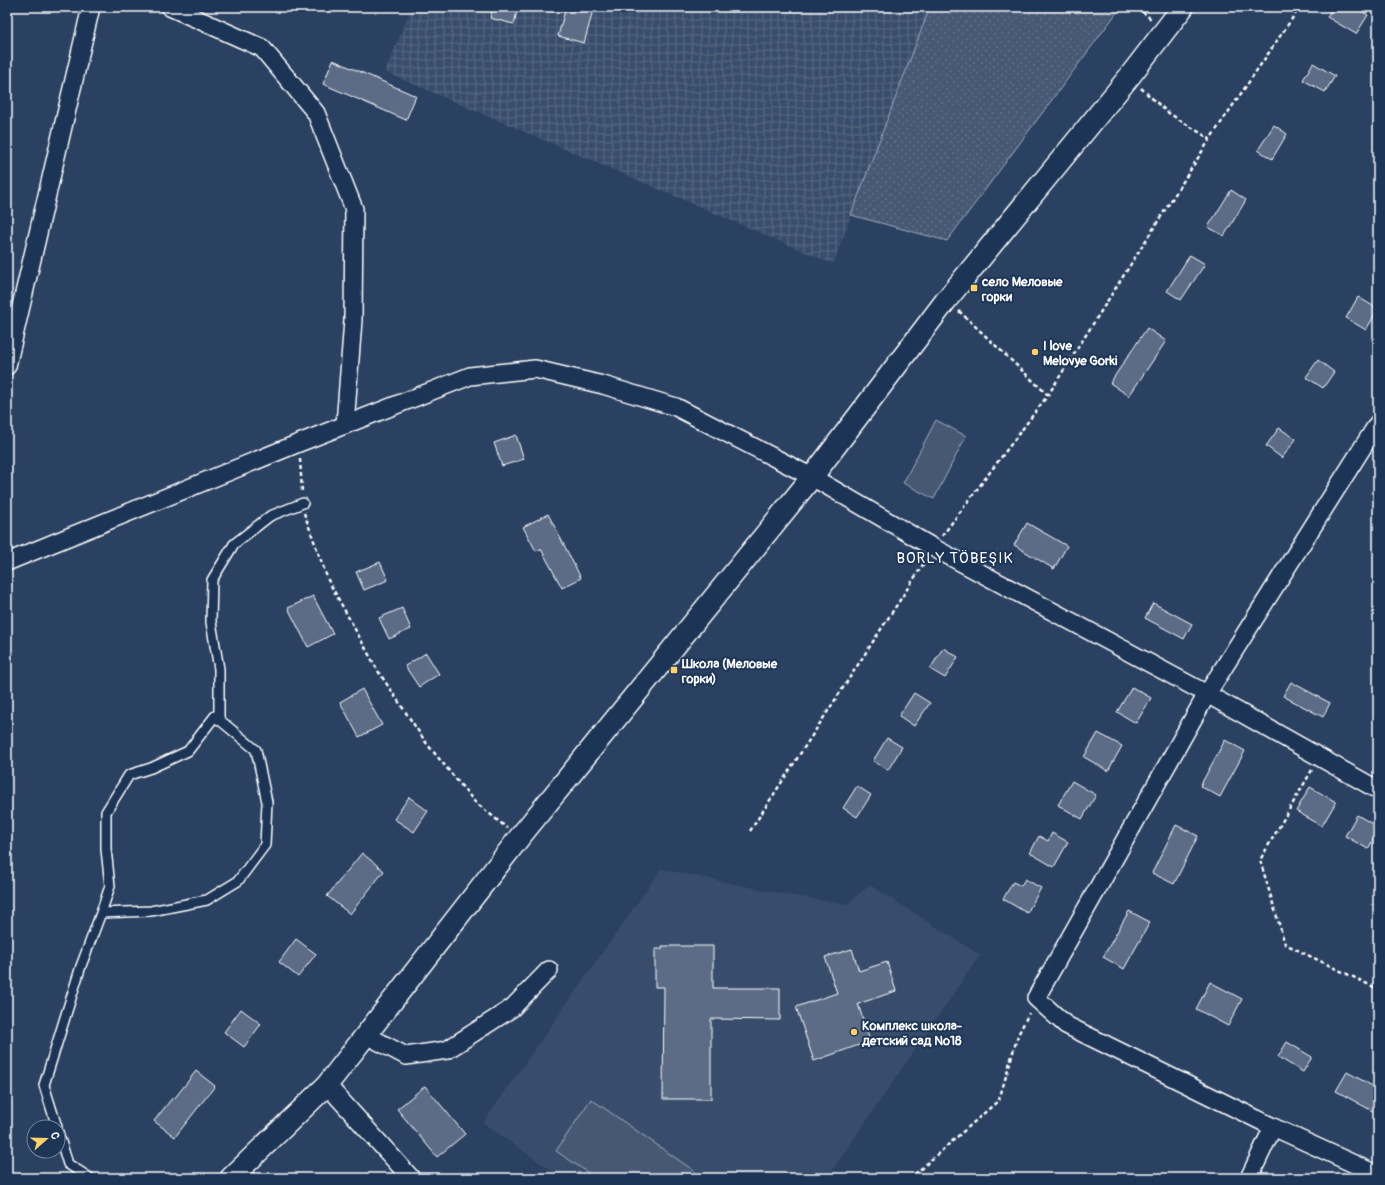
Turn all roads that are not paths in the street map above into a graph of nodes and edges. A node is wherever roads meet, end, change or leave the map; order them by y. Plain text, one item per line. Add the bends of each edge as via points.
1 (91, 7) edge
2 (170, 7) edge
3 (1183, 7) edge
4 (7, 366) edge
5 (1378, 423) edge
6 (345, 426) junction
7 (812, 477) junction
8 (303, 503) road end
9 (7, 562) edge
10 (1207, 694) junction
11 (219, 720) junction
12 (1378, 790) edge
13 (101, 913) junction
14 (549, 970) dead end
15 (366, 1035) junction
16 (327, 1085) junction
17 (54, 1119) edge
18 (1273, 1127) junction
19 (66, 1158) edge
20 (1378, 1175) edge
21 (90, 1178) edge
22 (231, 1178) edge
23 (411, 1178) edge
24 (1249, 1178) edge

1 - 4 street
2 - 6 street via 262,48 316,113 354,209 353,320
3 - 7 street via 1129,77 947,299
5 - 10 street
6 - 7 street via 470,376 535,369 603,385 676,408
6 - 9 street
7 - 10 street via 934,548
7 - 15 street via 519,838
8 - 11 lane via 270,516 234,544 212,580 211,622 219,669
10 - 12 street
10 - 18 street via 1036,998 1066,1025
11 - 13 lane via 215,716 188,751 129,775 106,812 110,886
11 - 13 lane via 256,750 267,802 265,844 238,881 207,900 151,911
13 - 17 lane via 81,966 44,1086
14 - 15 street via 512,1008 447,1050 406,1056
15 - 16 street
16 - 22 street
16 - 23 street
18 - 20 street
18 - 24 street
19 - 21 lane via 68,1164

